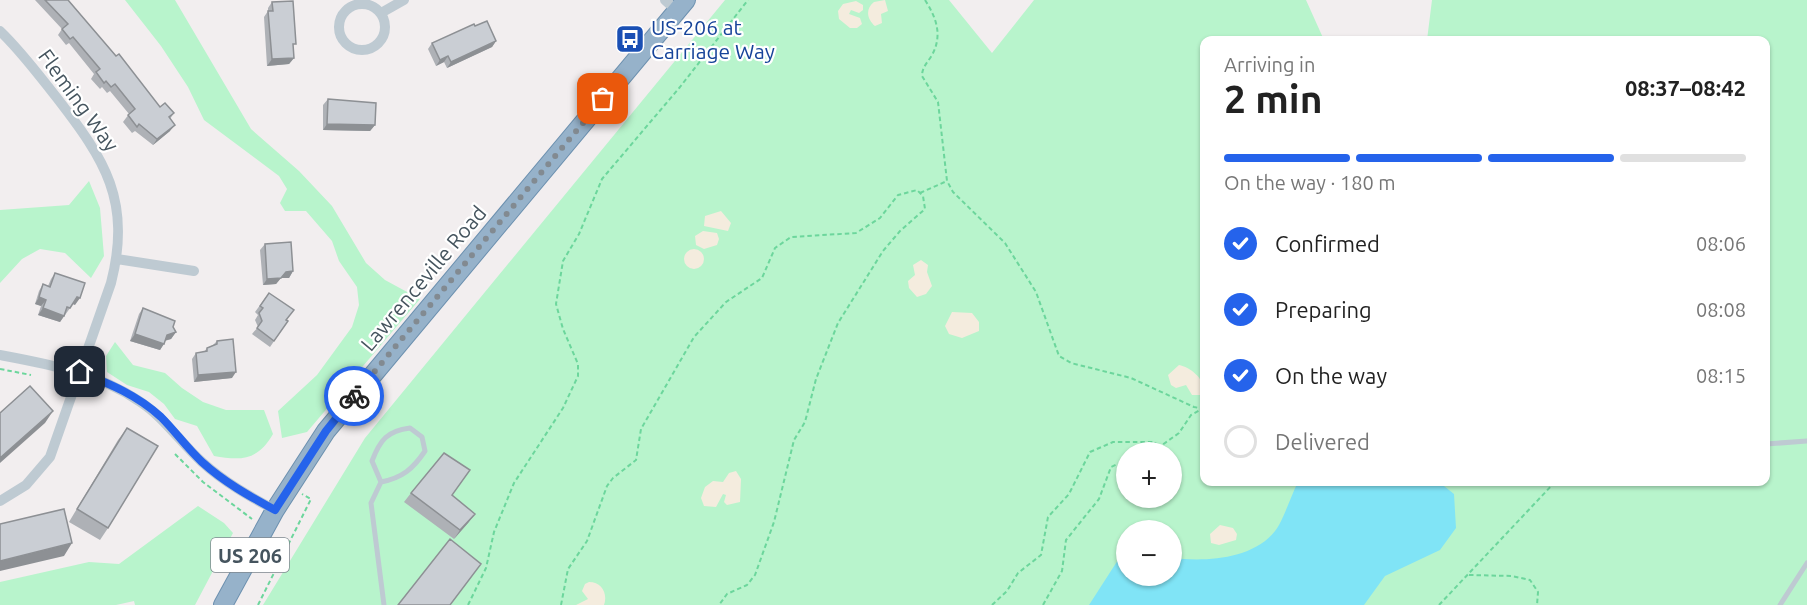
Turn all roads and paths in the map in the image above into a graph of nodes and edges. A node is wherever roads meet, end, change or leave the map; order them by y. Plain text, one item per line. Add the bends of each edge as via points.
1 (404, 0) edge
2 (748, 0) edge
3 (925, 0) edge
4 (676, 4) edge
5 (381, 14) junction
6 (0, 31) edge
7 (947, 181) junction
8 (920, 193) junction
9 (117, 259) junction
10 (194, 271) dead end
11 (0, 355) edge
12 (80, 372) junction
13 (1200, 408) edge
14 (1200, 410) edge
15 (1807, 441) edge
16 (1116, 442) edge
17 (1119, 442) edge
18 (1155, 442) edge
19 (1167, 442) edge
20 (1770, 444) edge
21 (1116, 465) edge
22 (381, 482) junction
23 (1551, 486) edge
24 (289, 487) junction
25 (0, 501) edge
26 (275, 510) junction
27 (1807, 563) edge
28 (1468, 575) junction
29 (223, 605) edge
30 (258, 605) edge
31 (384, 605) edge
32 (468, 605) edge
33 (561, 605) edge
34 (719, 605) edge
35 (992, 605) edge
36 (1043, 605) edge
37 (1438, 605) edge
38 (1537, 605) edge
39 (1780, 605) edge

1 - 5 street
2 - 32 path via 602,179 563,261 556,304 578,364 578,376 563,408 514,483 494,532 486,568
3 - 7 path via 934,13 938,35 922,76 938,102
4 - 24 highway, Lawrenceville Road / US 206 via 358,391
5 - 5 street via 368,4 345,10 338,24 342,40 361,51 375,46 385,27
6 - 9 street, Fleming Way via 18,48 96,149 113,192 119,238
7 - 8 path
7 - 13 path via 953,192 1005,243 1036,292 1055,350 1063,360 1131,378
8 - 33 path via 910,190 898,195 880,218 856,233 808,235 782,241 762,278 726,302 700,327 641,429 636,460 607,486 587,541 568,569
8 - 34 path via 925,209 883,251 832,336 805,422 794,440 774,522 752,582 727,594
9 - 10 street
9 - 12 street, Fleming Way
11 - 12 street
12 - 25 street, Fleming Way via 50,457 26,485
12 - 26 street via 118,387 141,402 162,418 202,462 237,489
14 - 19 path
15 - 20 lane
16 - 35 path via 1090,452 1069,494 1048,517 1041,555 1018,573
17 - 18 path
21 - 36 path via 1099,499 1066,540 1062,571
22 - 22 lane via 413,468 425,451 422,437 410,428 395,430 381,440 372,460
22 - 31 lane via 371,503
23 - 28 path
24 - 26 highway, Lawrenceville Road / US 206
24 - 30 path via 312,499
26 - 29 highway, Lawrenceville Road / US 206
27 - 39 lane
28 - 37 path
28 - 38 path via 1530,580 1538,592

